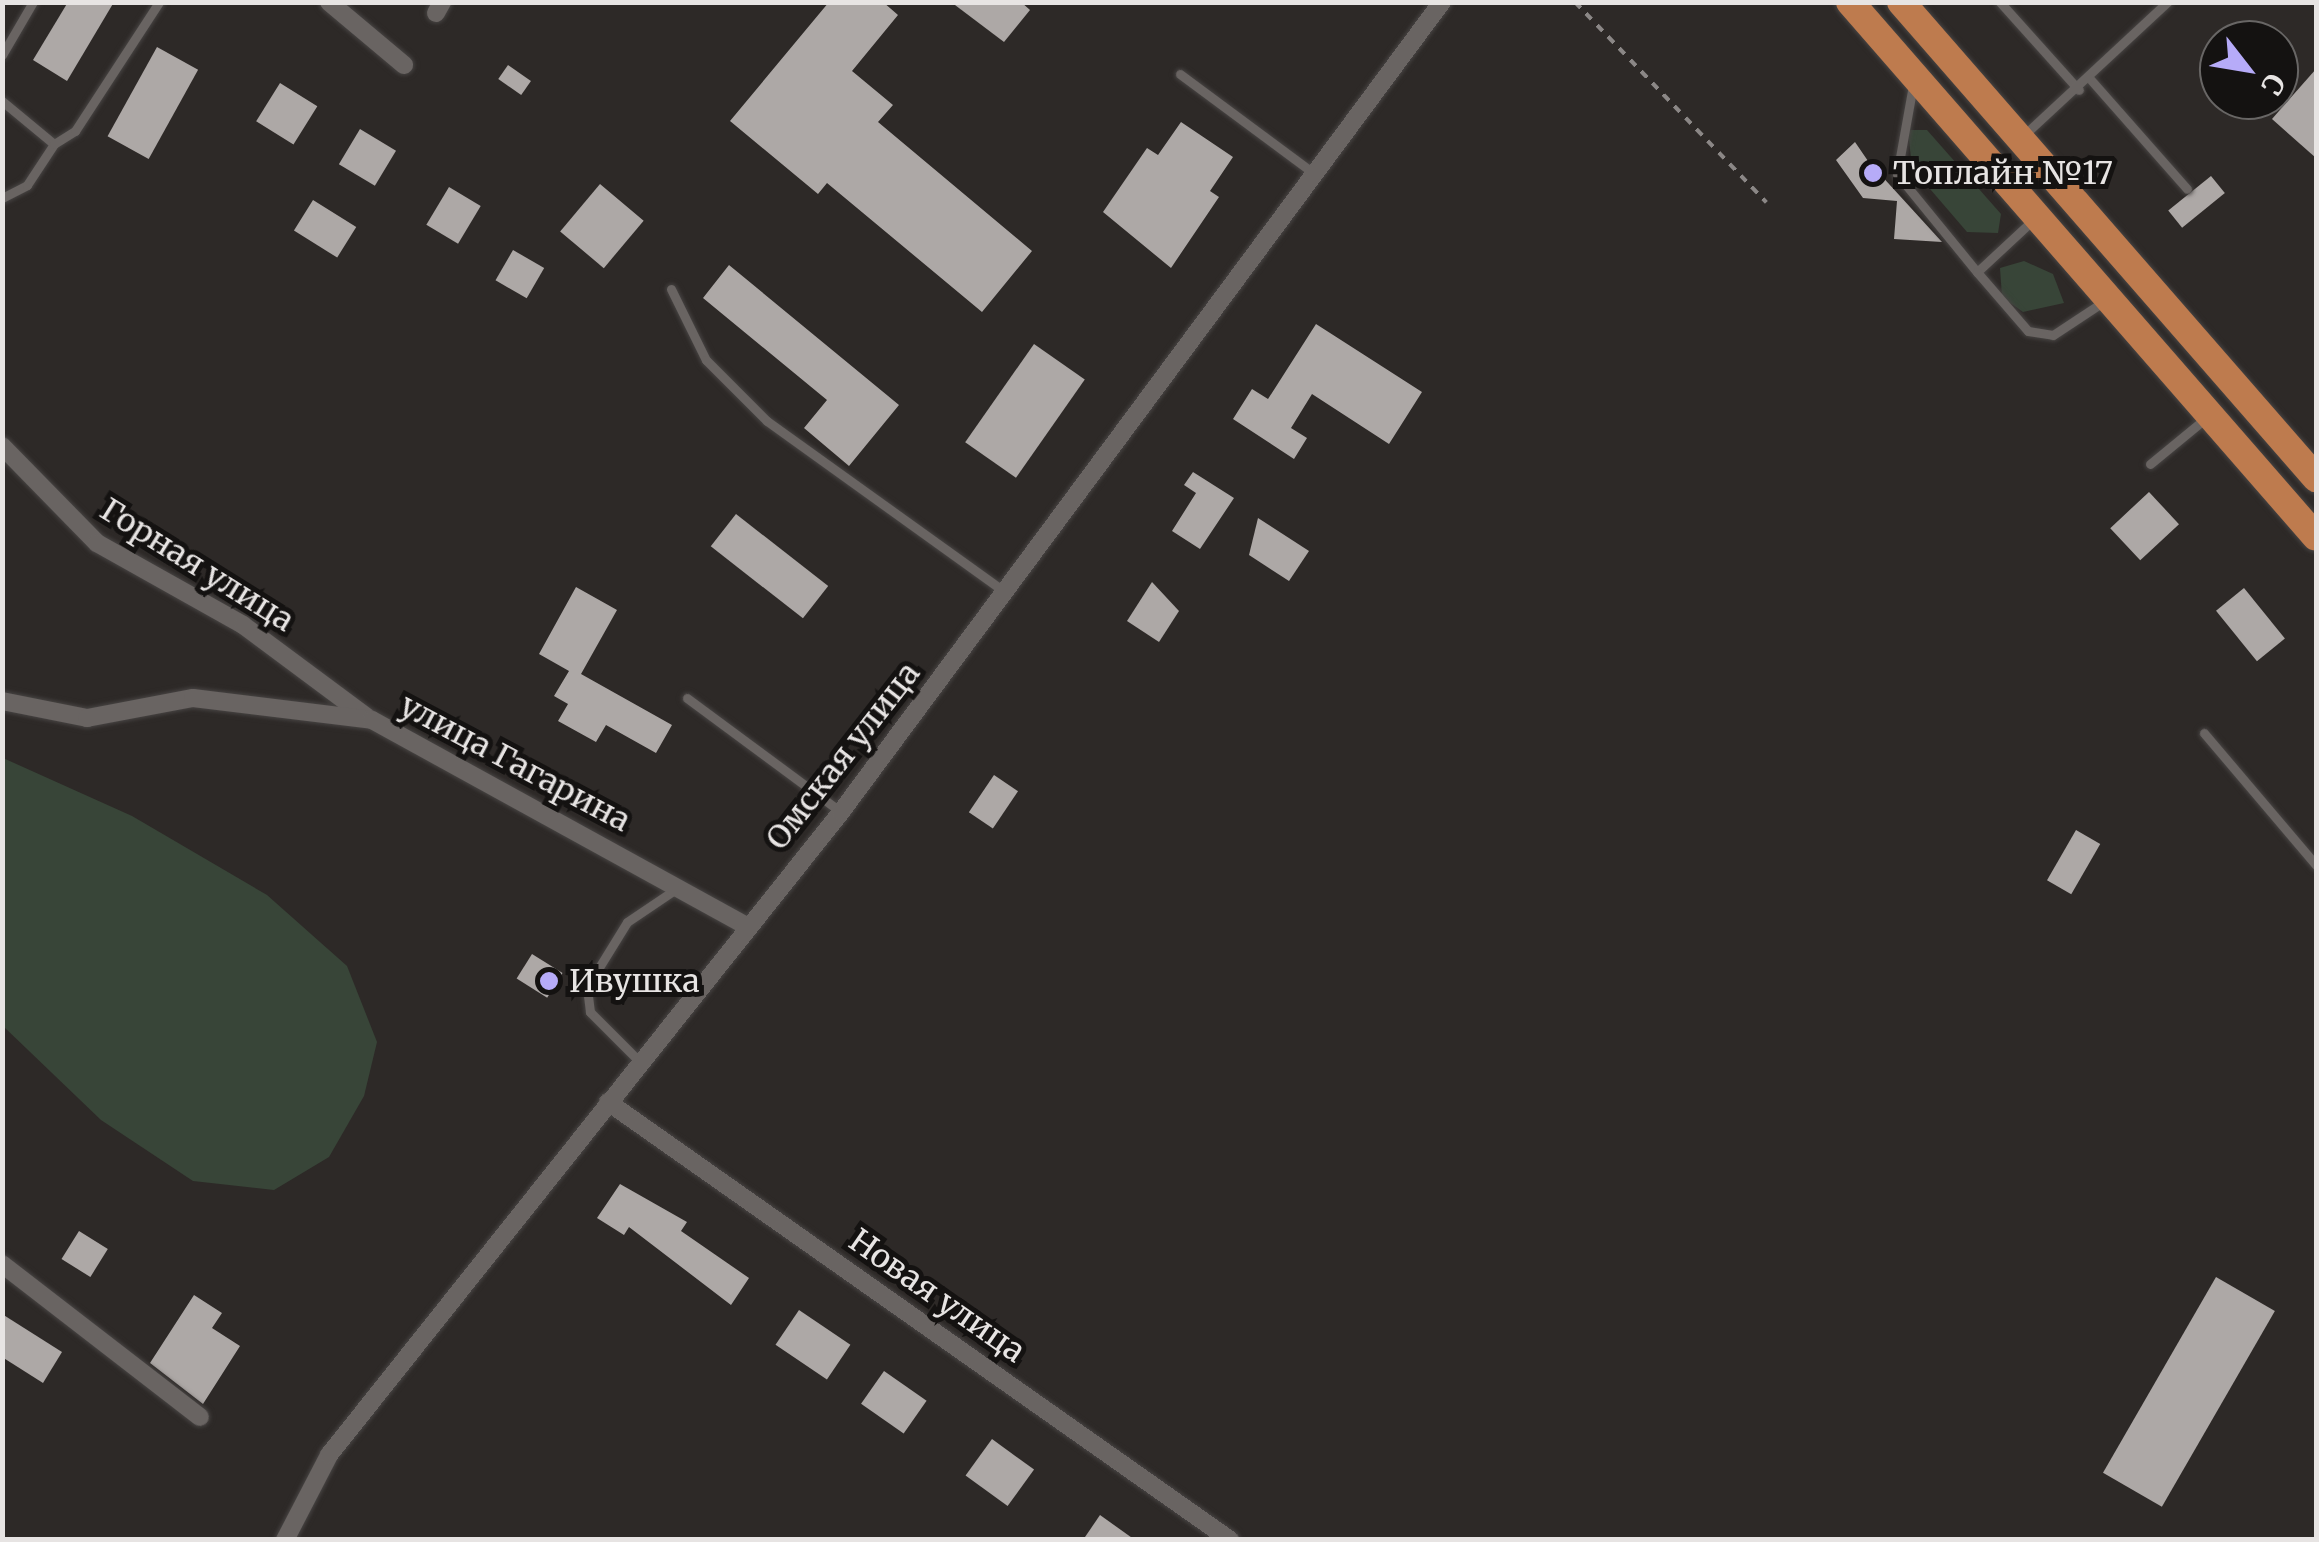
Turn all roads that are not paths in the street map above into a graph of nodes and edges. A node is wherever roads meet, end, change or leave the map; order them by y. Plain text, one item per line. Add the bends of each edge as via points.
1 (33, 2) edge
2 (159, 2) edge
3 (329, 2) edge
4 (1442, 2) edge
5 (1850, 2) edge
6 (1901, 2) edge
7 (2000, 2) edge
8 (2167, 2) edge
9 (2, 55) edge
10 (404, 65) dead end
11 (1180, 74) dead end
12 (1915, 78) junction
13 (2090, 80) junction
14 (2079, 90) junction
15 (2, 101) edge
16 (2020, 139) junction
17 (54, 144) junction
18 (1318, 177) junction
19 (2187, 188) dead end
20 (2, 198) edge
21 (2037, 216) junction
22 (1977, 272) junction
23 (671, 290) dead end
24 (2108, 298) junction
25 (2210, 414) junction
26 (2, 446) edge
27 (2150, 464) dead end
28 (2316, 478) edge
29 (2316, 537) edge
30 (1006, 592) junction
31 (687, 698) dead end
32 (2, 700) edge
33 (372, 720) junction
34 (2204, 733) dead end
35 (841, 812) junction
36 (2316, 865) edge
37 (679, 888) junction
38 (747, 926) junction
39 (640, 1062) junction
40 (608, 1102) junction
41 (2, 1264) edge
42 (200, 1417) dead end
43 (285, 1540) edge
44 (1230, 1540) edge

1 - 9 lane
2 - 17 lane via 75,131
3 - 10 street
4 - 18 street, Омская улица
5 - 12 main road
6 - 16 main road
7 - 14 lane
8 - 13 lane
11 - 18 lane
12 - 21 main road
12 - 22 lane via 1897,174
13 - 14 lane
13 - 19 lane
14 - 16 lane
15 - 17 lane
16 - 28 main road
17 - 20 lane via 27,185
18 - 30 street, Омская улица
21 - 22 lane
21 - 24 main road
22 - 24 lane via 2028,331 2053,335
23 - 30 lane via 706,360 767,421
24 - 25 main road
25 - 27 lane
25 - 29 main road
26 - 33 street, Горная улица via 97,543 244,626
30 - 35 street, Омская улица
31 - 35 lane
32 - 33 street, улица Гагарина via 87,718 193,698
33 - 37 street, улица Гагарина
34 - 36 lane
35 - 38 street, Омская улица
37 - 38 street, улица Гагарина
37 - 39 lane via 627,922 587,987 590,1012
38 - 39 street, Омская улица
39 - 40 street, Омская улица
40 - 43 street, Омская улица via 329,1455
40 - 44 street, Новая улица
41 - 42 street

